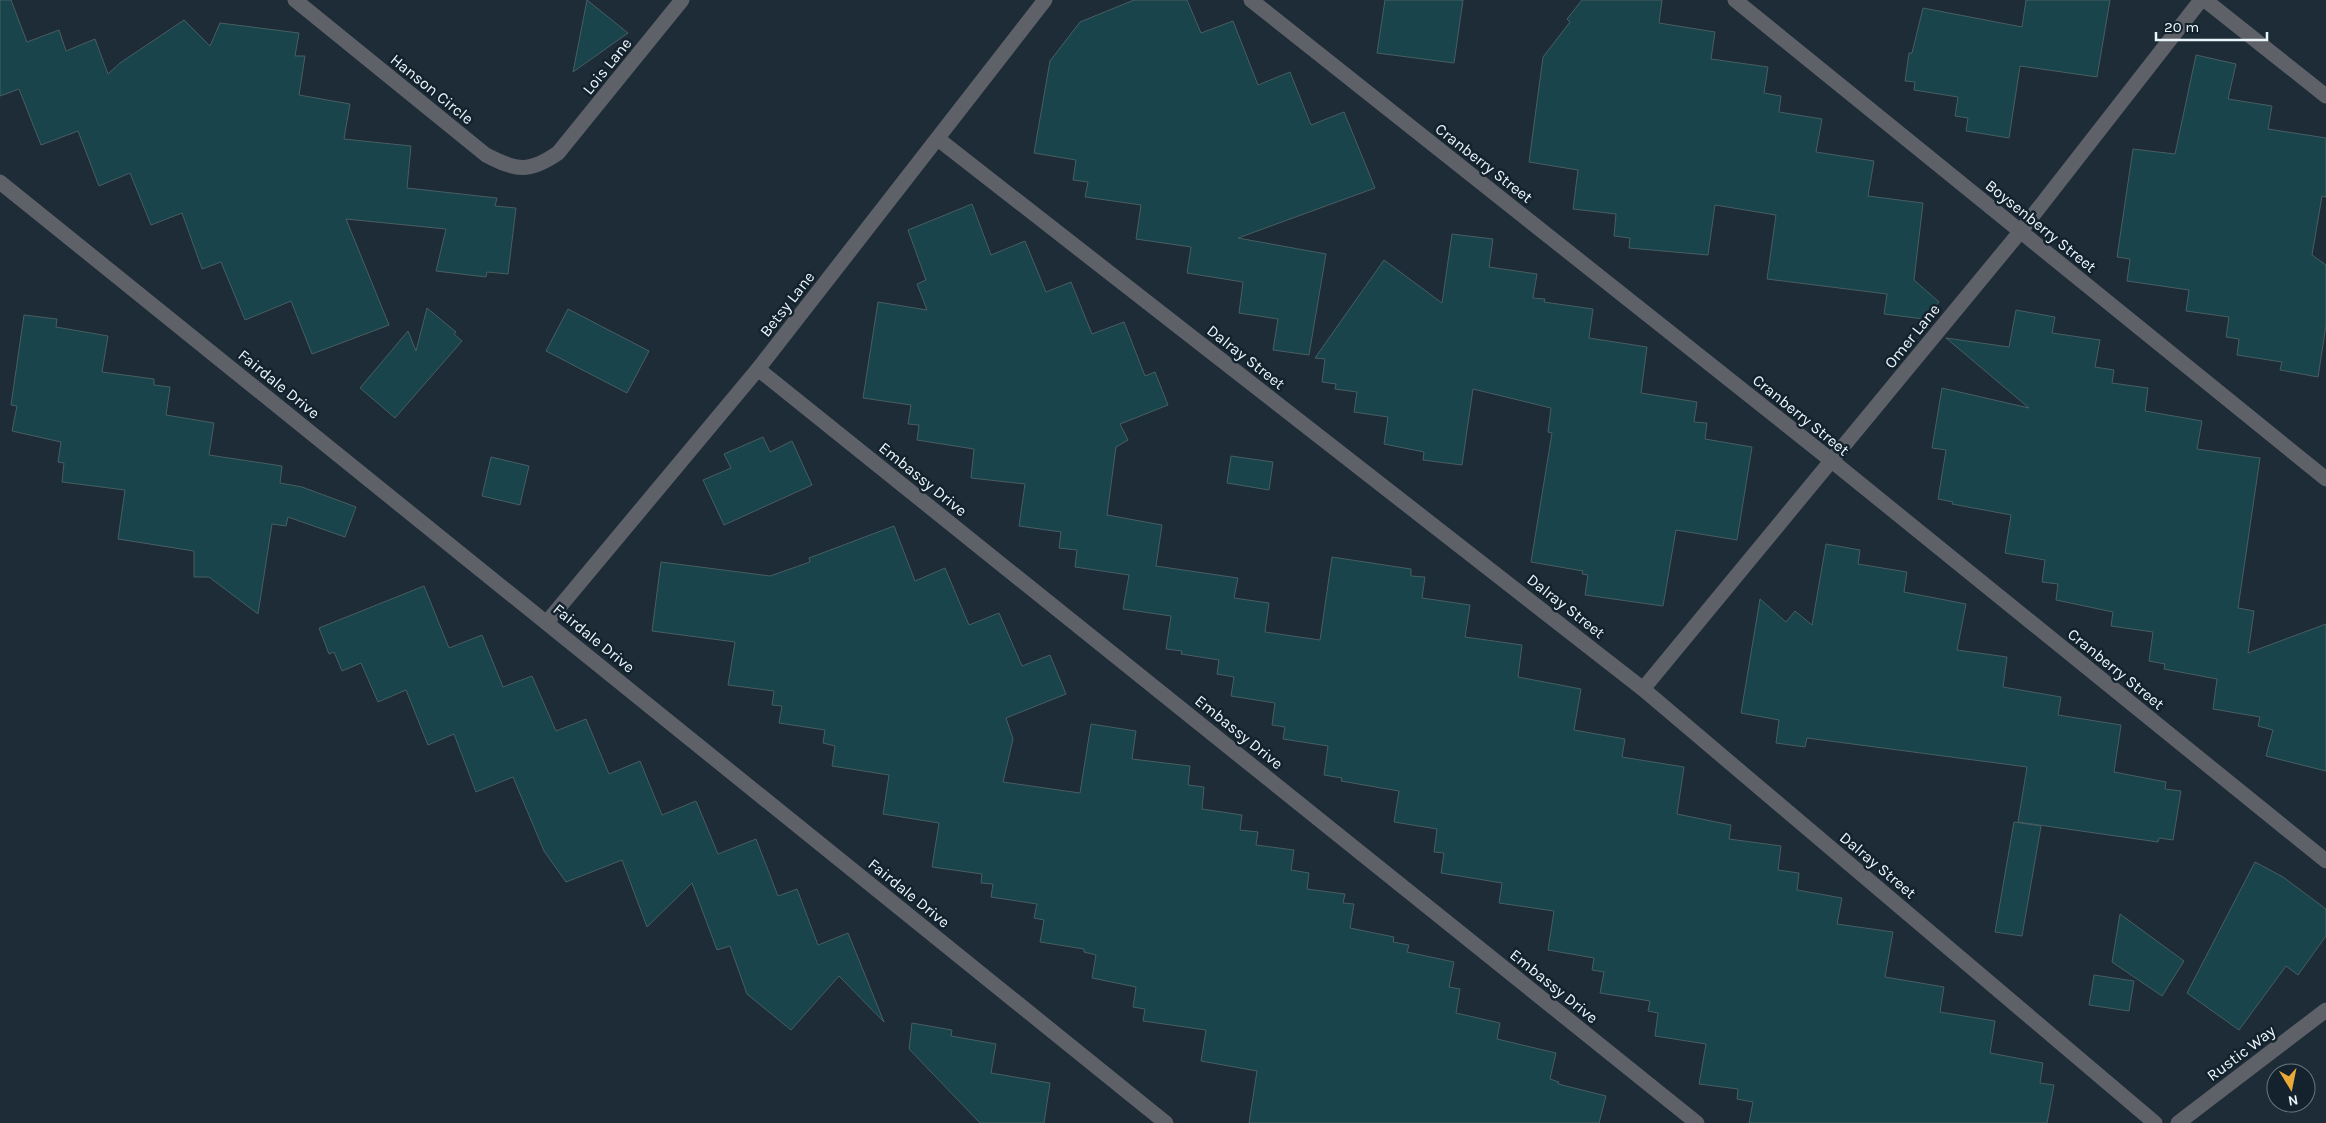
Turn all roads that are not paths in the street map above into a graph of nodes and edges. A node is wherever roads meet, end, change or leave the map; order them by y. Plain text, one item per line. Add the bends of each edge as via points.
1 (295, 0) edge
2 (682, 0) edge
3 (1045, 0) edge
4 (1251, 0) edge
5 (1735, 0) edge
6 (2201, 0) edge
7 (2205, 0) edge
8 (2326, 96) edge
9 (938, 139) junction
10 (558, 153) joint
11 (0, 182) edge
12 (2020, 232) junction
13 (758, 369) junction
14 (1832, 461) junction
15 (2326, 479) edge
16 (546, 622) junction
17 (1643, 689) junction
18 (2326, 861) edge
19 (2326, 1010) edge
20 (1166, 1123) edge
21 (1697, 1123) edge
22 (2155, 1123) edge
23 (2178, 1123) edge

1 - 10 street, Hanson Circle via 486,155 503,164 528,169
2 - 10 street, Lois Lane
3 - 9 street, Betsy Lane
4 - 14 street, Cranberry Street
5 - 12 street, Boysenberry Street
6 - 12 street, Omer Lane
7 - 8 street
9 - 13 street, Betsy Lane
9 - 17 street, Dalray Street
11 - 16 street, Fairdale Drive
12 - 14 street, Omer Lane
12 - 15 street, Boysenberry Street
13 - 16 street, Betsy Lane
13 - 21 street, Embassy Drive
14 - 17 street, Omer Lane
14 - 18 street, Cranberry Street
16 - 20 street, Fairdale Drive
17 - 22 street, Dalray Street
19 - 23 street, Rustic Way

